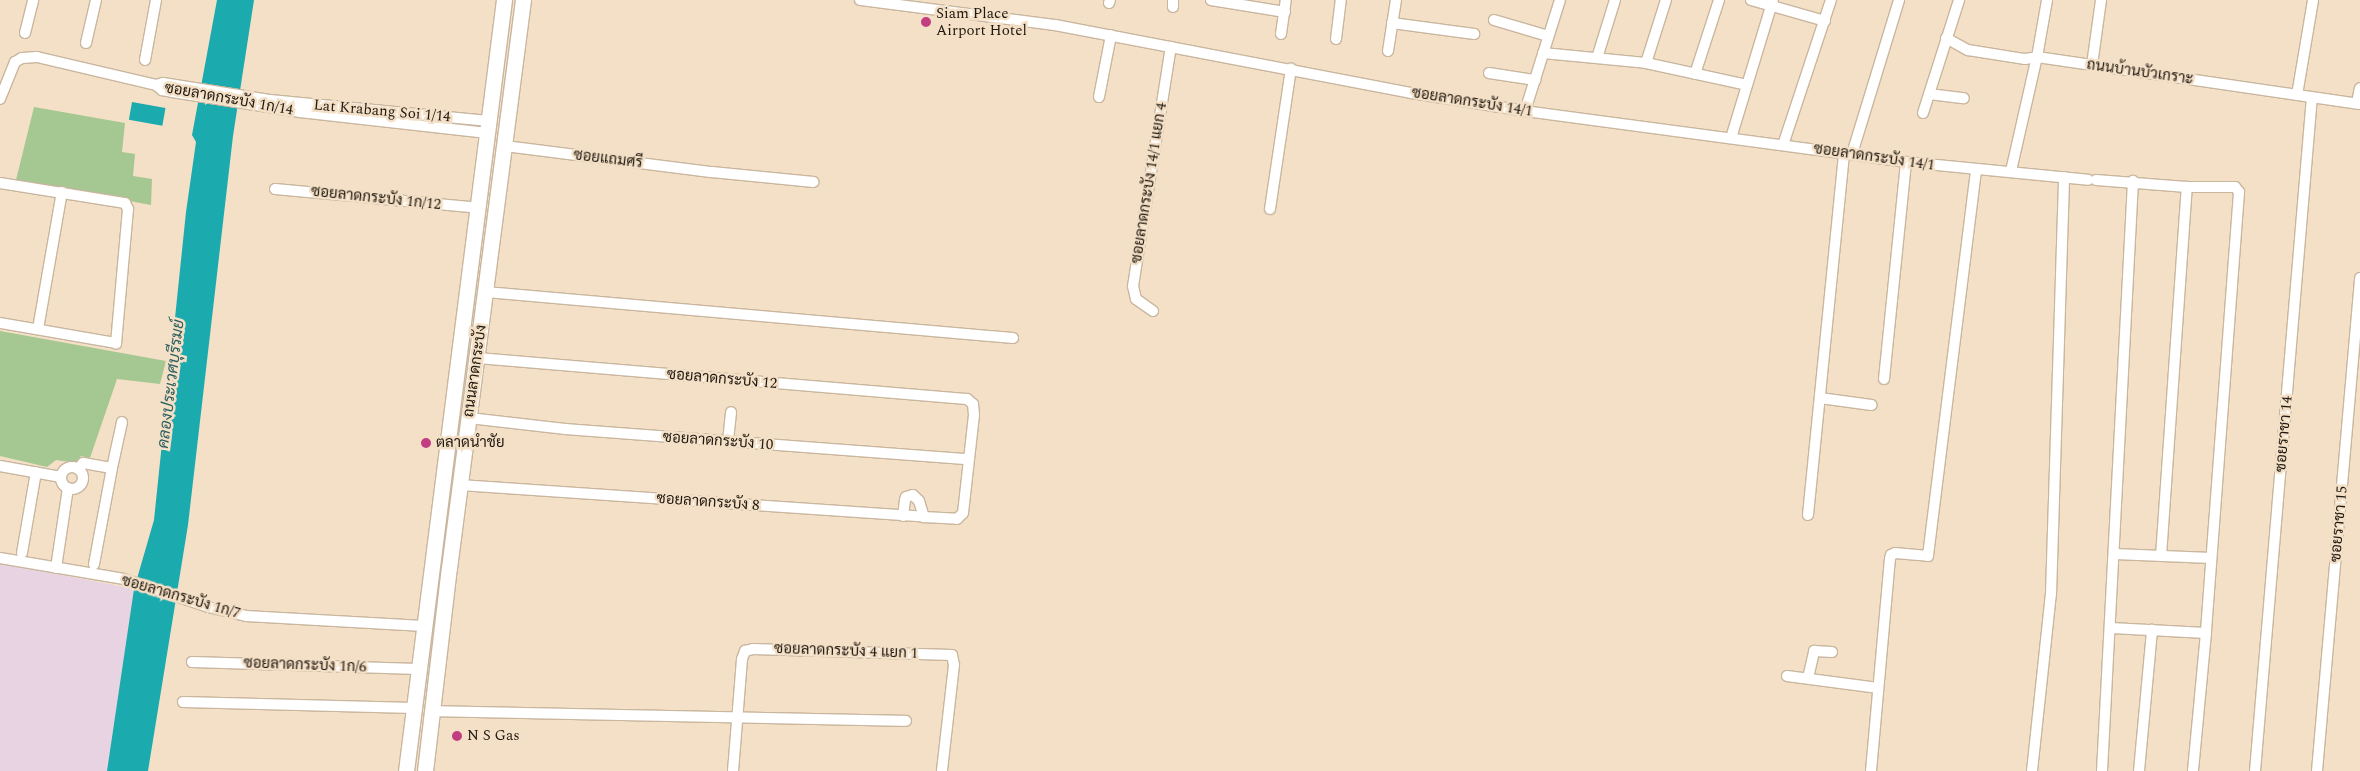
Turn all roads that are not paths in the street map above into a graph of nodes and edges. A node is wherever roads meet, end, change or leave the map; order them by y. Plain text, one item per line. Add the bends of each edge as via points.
1 (33, 0) edge
2 (96, 0) edge
3 (156, 0) edge
4 (504, 0) edge
5 (523, 0) edge
6 (860, 0) edge
7 (1212, 0) edge
8 (1286, 0) edge
9 (1341, 0) edge
10 (1396, 0) edge
11 (1560, 0) edge
12 (1615, 0) edge
13 (1666, 0) edge
14 (1719, 0) edge
15 (1751, 0) edge
16 (1831, 0) edge
17 (1899, 0) edge
18 (1959, 0) edge
19 (2047, 0) edge
20 (2101, 0) edge
21 (2313, 0) edge
22 (1772, 3) edge
23 (1285, 12) junction
24 (1494, 20) dead end
25 (1825, 21) junction
26 (1392, 23) junction
27 (25, 33) dead end
28 (1281, 34) dead end
29 (1474, 34) dead end
30 (1111, 35) junction
31 (1548, 36) junction
32 (1946, 38) junction
33 (1336, 39) dead end
34 (86, 43) dead end
35 (1171, 47) junction
36 (1388, 51) dead end
37 (1543, 53) junction
38 (2037, 57) junction
39 (1597, 58) junction
40 (145, 60) dead end
41 (1646, 63) junction
42 (2092, 65) junction
43 (1291, 69) junction
44 (1489, 73) dead end
45 (1695, 74) junction
46 (1535, 80) junction
47 (1746, 85) junction
48 (2360, 88) edge
49 (1929, 94) junction
50 (2297, 95) junction
51 (1099, 97) dead end
52 (2312, 97) junction
53 (1964, 98) dead end
54 (0, 99) edge
55 (2358, 104) edge
56 (300, 108) junction
57 (391, 111) junction
58 (1525, 111) junction
59 (1924, 113) dead end
60 (389, 123) junction
61 (488, 127) junction
62 (506, 134) junction
63 (1731, 138) junction
64 (1783, 144) junction
65 (1848, 154) junction
66 (1906, 162) junction
67 (1976, 169) junction
68 (2011, 171) junction
69 (2064, 177) junction
70 (2133, 181) junction
71 (814, 182) dead end
72 (0, 183) edge
73 (2187, 187) junction
74 (274, 188) dead end
75 (62, 192) junction
76 (478, 208) junction
77 (1270, 209) dead end
78 (2360, 278) edge
79 (486, 292) junction
80 (1153, 311) dead end
81 (0, 323) edge
82 (38, 329) junction
83 (1013, 338) dead end
84 (477, 358) junction
85 (1884, 379) dead end
86 (1820, 398) junction
87 (1872, 405) dead end
88 (731, 412) dead end
89 (469, 418) junction
90 (122, 422) dead end
91 (728, 441) junction
92 (968, 459) junction
93 (0, 466) edge
94 (112, 468) junction
95 (78, 470) junction
96 (36, 472) junction
97 (61, 477) junction
98 (460, 485) junction
99 (68, 488) junction
100 (1808, 514) dead end
101 (904, 516) junction
102 (924, 517) junction
103 (22, 553) dead end
104 (2115, 554) junction
105 (2160, 556) junction
106 (0, 558) edge
107 (2211, 558) junction
108 (56, 568) junction
109 (93, 569) junction
110 (424, 626) junction
111 (2111, 628) junction
112 (2152, 630) junction
113 (2206, 633) junction
114 (1832, 652) dead end
115 (192, 662) dead end
116 (418, 669) junction
117 (1787, 676) dead end
118 (1808, 678) junction
119 (1878, 688) junction
120 (183, 702) dead end
121 (414, 708) junction
122 (432, 711) junction
123 (737, 718) junction
124 (906, 720) dead end
125 (406, 771) edge
126 (425, 771) edge
127 (732, 771) edge
128 (942, 771) edge
129 (1871, 771) edge
130 (2032, 771) edge
131 (2102, 771) edge
132 (2139, 771) edge
133 (2193, 771) edge
134 (2255, 771) edge
135 (2317, 771) edge

1 - 27 street
2 - 34 street
3 - 40 street
4 - 61 main road, ถนนลาดกระบัง
5 - 62 main road, ถนนลาดกระบัง
6 - 30 street, ซอยลาดกระบัง 14/1
7 - 23 street
8 - 23 street
9 - 33 street
10 - 26 street
11 - 31 street
12 - 39 street
13 - 41 street
14 - 45 street
15 - 22 street
16 - 25 street
17 - 65 street
18 - 32 street
19 - 38 street
20 - 42 street
21 - 50 street
22 - 25 street
22 - 47 street
23 - 28 street
24 - 31 street
25 - 64 street
26 - 29 street
26 - 36 street
30 - 35 street, ซอยลาดกระบัง 14/1
30 - 51 street
31 - 37 street
32 - 38 street, ถนนบ้านบัวเกราะ via 1968,50 2025,59
32 - 49 street
35 - 43 street, ซอยลาดกระบัง 14/1
35 - 80 street, ซอยลาดกระบัง 14/1 แยก 4 via 1133,286 1136,299
37 - 39 street
37 - 46 street
38 - 42 street, ถนนบ้านบัวเกราะ
38 - 68 street
39 - 41 street
41 - 45 street
42 - 50 street, ถนนบ้านบัวเกราะ
43 - 58 street, ซอยลาดกระบัง 14/1
43 - 77 street
44 - 46 street
45 - 47 street
46 - 58 street
47 - 63 street
48 - 55 street
49 - 53 street
49 - 59 street
50 - 52 street, ถนนบ้านบัวเกราะ
52 - 55 street, ถนนบ้านบัวเกราะ
52 - 134 street, ซอยราชา 14
54 - 56 street, ซอยลาดกระบัง 1ก/14 via 15,62 30,57 156,85 163,83 173,88
56 - 57 street, Lat Krabang Soi 1/14
56 - 60 street, ซอยลาดกระบัง 1ก/14
57 - 60 street
57 - 61 street, Lat Krabang Soi 1/14
58 - 63 street, ซอยลาดกระบัง 14/1
60 - 61 street, ซอยลาดกระบัง 1ก/14
61 - 62 main road
61 - 76 main road, ถนนลาดกระบัง
62 - 71 street, ซอยแถมศรี via 712,172
62 - 79 main road, ถนนลาดกระบัง
63 - 64 street, ซอยลาดกระบัง 14/1
64 - 65 street, ซอยลาดกระบัง 14/1
65 - 66 street, ซอยลาดกระบัง 14/1
65 - 86 street
66 - 67 street, ซอยลาดกระบัง 14/1
66 - 85 street
67 - 68 street, ซอยลาดกระบัง 14/1
67 - 119 street via 1928,556 1891,555
68 - 69 street, ซอยลาดกระบัง 14/1
69 - 70 street, ซอยลาดกระบัง 14/1
69 - 130 street via 2051,594
70 - 73 street, ซอยลาดกระบัง 14/1
70 - 104 street
72 - 75 street
73 - 105 street
73 - 107 street, ซอยลาดกระบัง 14/1 via 2235,187 2239,192
74 - 76 street, ซอยลาดกระบัง 1ก/12
75 - 82 street
75 - 82 street via 128,206 118,341
76 - 110 main road, ถนนลาดกระบัง
78 - 135 street, ซอยราชา 15
79 - 83 street
79 - 84 main road, ถนนลาดกระบัง
81 - 82 street
84 - 89 main road, ถนนลาดกระบัง
84 - 92 street, ซอยลาดกระบัง 12 via 967,399 974,407
86 - 87 street
86 - 100 street
88 - 91 street
89 - 91 street, ซอยลาดกระบัง 10
89 - 98 main road, ถนนลาดกระบัง
90 - 94 street
91 - 92 street, ซอยลาดกระบัง 10
92 - 102 street, ซอยลาดกระบัง 8 via 963,513 956,519
93 - 96 street
94 - 95 street via 83,463
94 - 109 street
95 - 97 street via 67,468
95 - 99 street via 83,477 81,484
96 - 97 street
96 - 103 street
97 - 99 street via 62,484
98 - 101 street, ซอยลาดกระบัง 8
98 - 122 main road, ถนนลาดกระบัง
99 - 108 street
101 - 102 street, ซอยลาดกระบัง 8
101 - 102 street via 906,497 912,494 919,502
104 - 105 street
104 - 111 street
105 - 107 street
106 - 108 street, ซอยลาดกระบัง 1ก/7
107 - 113 street
108 - 109 street, ซอยลาดกระบัง 1ก/7
109 - 110 street, ซอยลาดกระบัง 1ก/7 via 208,607 270,619
110 - 116 main road, ถนนลาดกระบัง
111 - 112 street
111 - 131 street
112 - 113 street
112 - 132 street
113 - 133 street
114 - 118 street via 1814,651
115 - 116 street, ซอยลาดกระบัง 1ก/6
116 - 121 main road, ถนนลาดกระบัง
117 - 118 street
118 - 119 street
119 - 129 street
120 - 121 street
121 - 125 main road, ถนนลาดกระบัง
122 - 123 street
122 - 126 main road, ถนนลาดกระบัง
123 - 124 street
123 - 127 street, ซอยลาดกระบัง 4 แยก 1
123 - 128 street, ซอยลาดกระบัง 4 แยก 1 via 742,659 748,649 950,655 954,661

